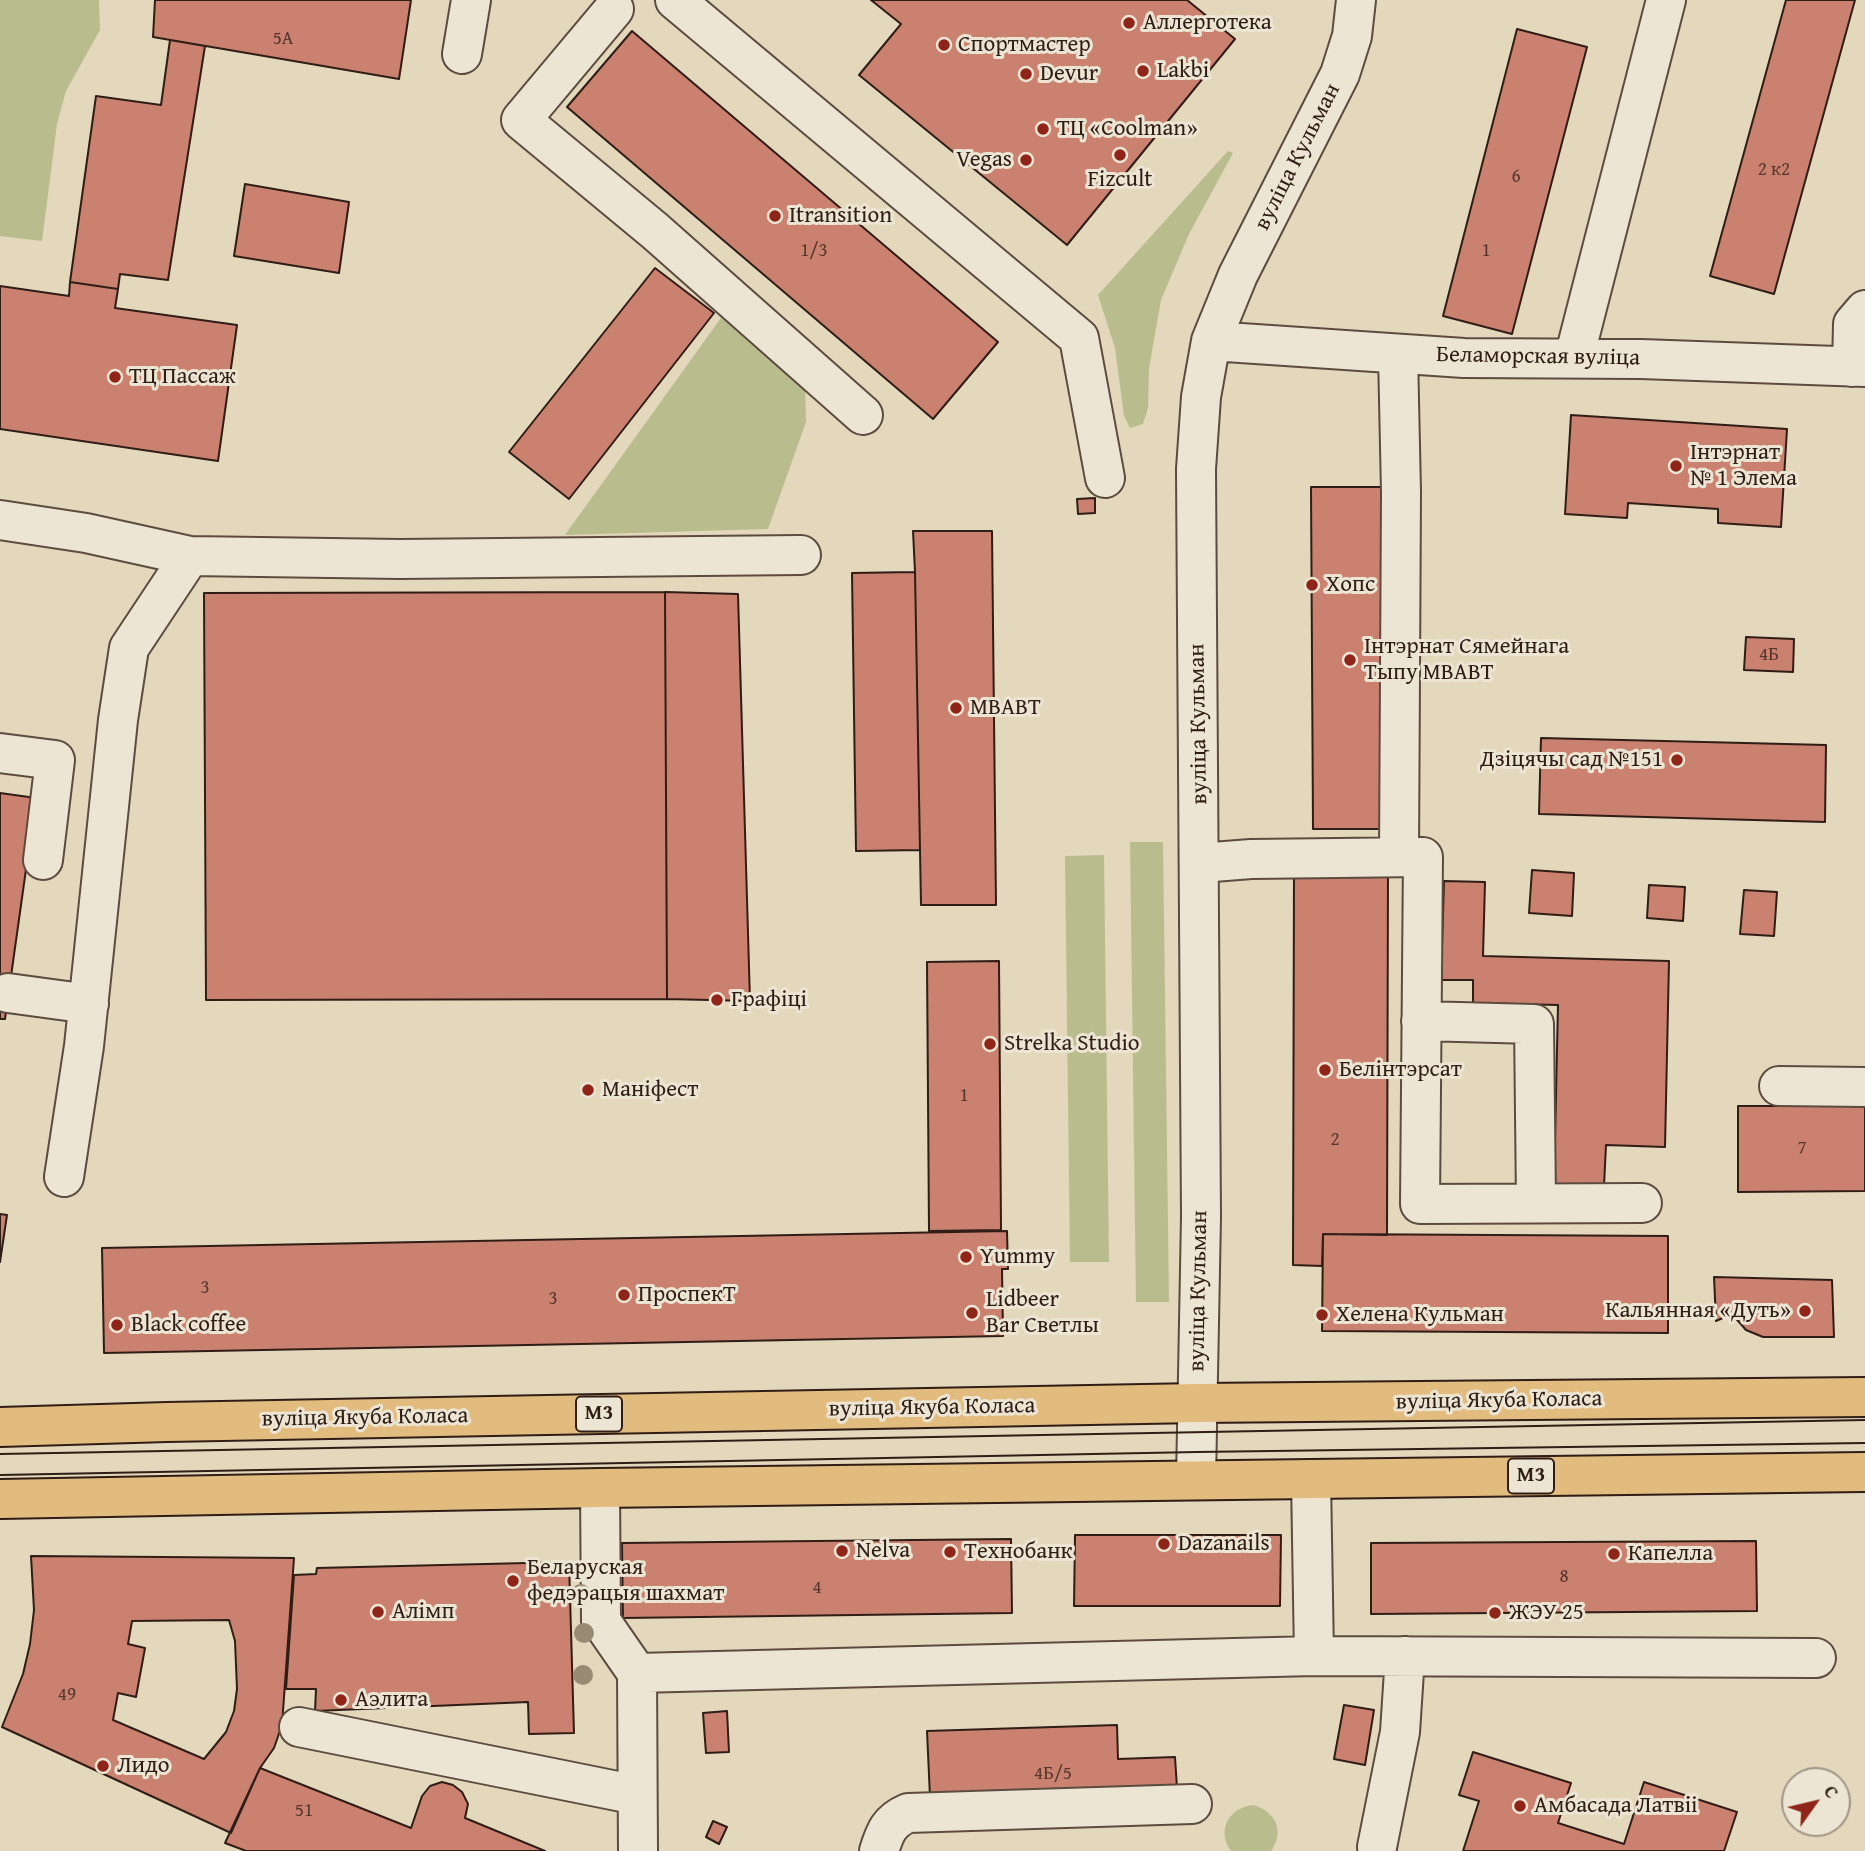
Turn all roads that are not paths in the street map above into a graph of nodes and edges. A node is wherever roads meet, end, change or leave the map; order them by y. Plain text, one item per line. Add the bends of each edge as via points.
1 (471, 0) edge
2 (675, 0) edge
3 (1356, 0) edge
4 (1666, 0) edge
5 (614, 9) dead end
6 (462, 54) dead end
7 (1865, 310) edge
8 (1211, 341) junction
9 (1398, 354) junction
10 (1574, 358) junction
11 (1858, 367) edge
12 (863, 415) dead end
13 (1105, 478) dead end
14 (0, 520) edge
15 (801, 555) dead end
16 (190, 556) junction
17 (0, 753) edge
18 (1399, 857) junction
19 (1200, 863) junction
20 (104, 864) junction
21 (8, 993) dead end
22 (89, 1004) junction
23 (1421, 1021) junction
24 (1779, 1086) dead end
25 (1865, 1087) edge
26 (64, 1177) dead end
27 (1642, 1202) dead end
28 (1536, 1203) junction
29 (1865, 1397) edge
30 (1198, 1403) junction
31 (0, 1427) edge
32 (1865, 1472) edge
33 (1311, 1479) junction
34 (1196, 1480) junction
35 (600, 1488) junction
36 (0, 1499) edge
37 (1314, 1656) junction
38 (1405, 1656) junction
39 (1816, 1658) dead end
40 (636, 1673) junction
41 (299, 1727) dead end
42 (637, 1795) junction
43 (1192, 1804) dead end
44 (1377, 1847) dead end
45 (638, 1851) edge
46 (879, 1851) edge

1 - 6 street
2 - 13 street via 1079,338
3 - 8 street, вуліца Кульман via 1352,36 1340,74 1238,275
4 - 10 street
5 - 12 street via 521,120
7 - 11 street via 1853,324
8 - 9 street, Беламорская вуліца
8 - 19 street, вуліца Кульман via 1196,469
9 - 10 street, Беламорская вуліца
9 - 18 street
10 - 11 street, Беламорская вуліца
14 - 16 street
15 - 16 street
16 - 20 street via 129,648
17 - 20 street via 55,760 35,860
18 - 19 street
18 - 23 street via 1423,857
19 - 30 street, вуліца Кульман
20 - 22 street
21 - 22 street
22 - 26 street
23 - 28 street via 1534,1024
23 - 28 street via 1420,1204
24 - 25 street
27 - 28 street
29 - 30 main road, вуліца Якуба Коласа / М3
30 - 31 main road, вуліца Якуба Коласа / М3
30 - 34 street, вуліца Кульман
32 - 33 main road, М3
33 - 34 main road, М3
33 - 37 street
34 - 35 main road, М3
35 - 36 main road, М3
35 - 40 street via 601,1621
37 - 38 street
37 - 40 street
38 - 39 street
38 - 44 street via 1400,1732
40 - 42 street
41 - 42 street
42 - 45 street
43 - 46 street via 908,1813 894,1819

